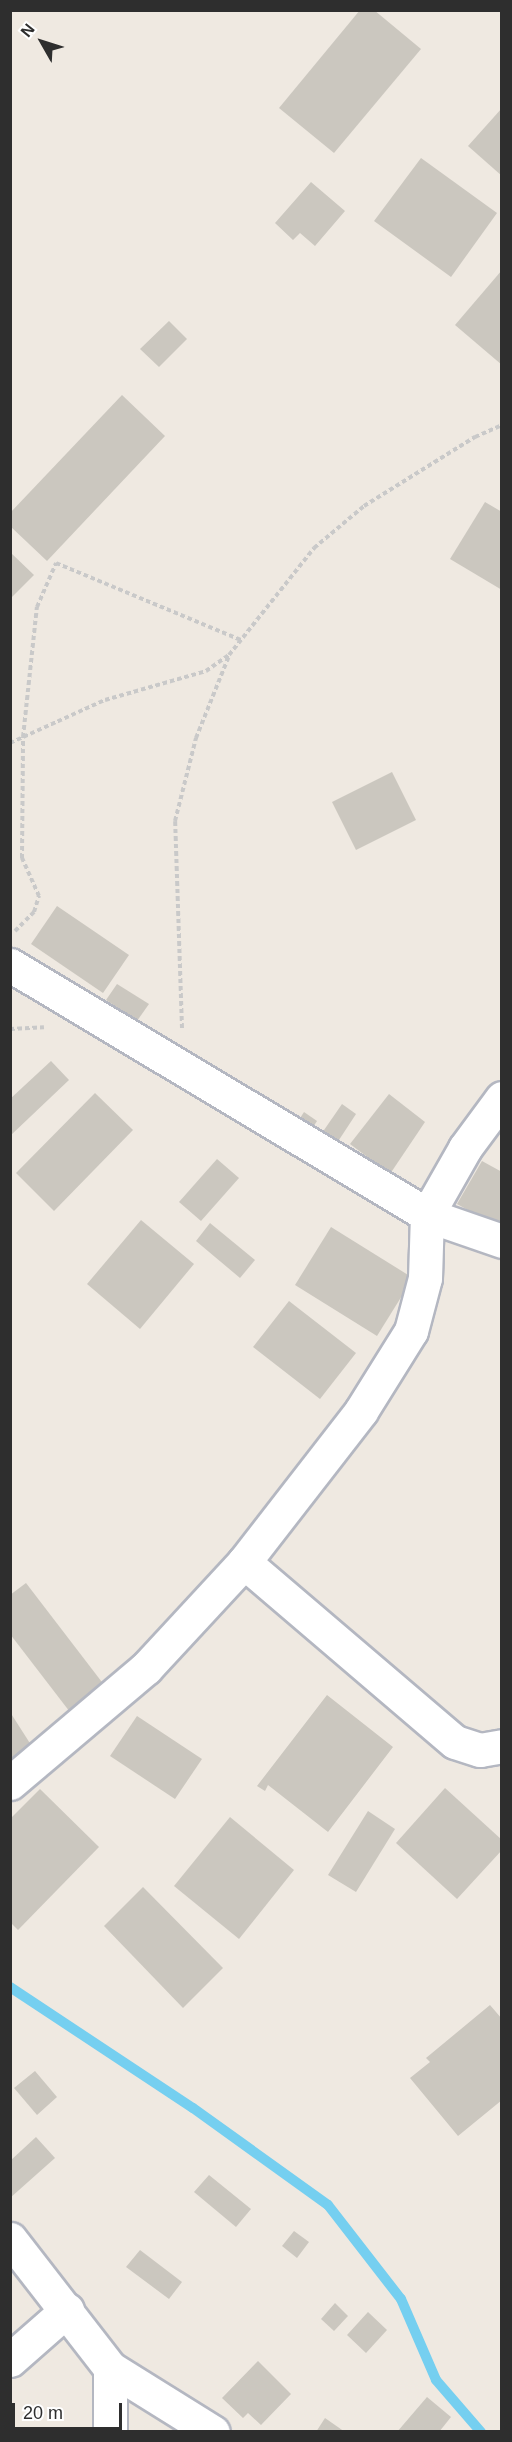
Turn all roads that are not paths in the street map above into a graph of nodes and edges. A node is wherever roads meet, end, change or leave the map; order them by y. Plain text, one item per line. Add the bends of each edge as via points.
1 (10, 965) edge
2 (501, 1098) edge
3 (427, 1215) junction
4 (501, 1242) edge
5 (244, 1562) junction
6 (501, 1746) edge
7 (10, 1783) edge
8 (10, 2239) edge
9 (67, 2310) junction
10 (10, 2360) edge
11 (110, 2368) junction
12 (110, 2432) edge
13 (213, 2432) edge

1 - 3 street
2 - 3 street via 465,1148
3 - 4 street
3 - 5 street via 425,1278 411,1331 361,1411
5 - 6 street via 455,1742 480,1750
5 - 7 street via 146,1668
8 - 9 street
9 - 10 street
9 - 11 street
11 - 12 street
11 - 13 street

